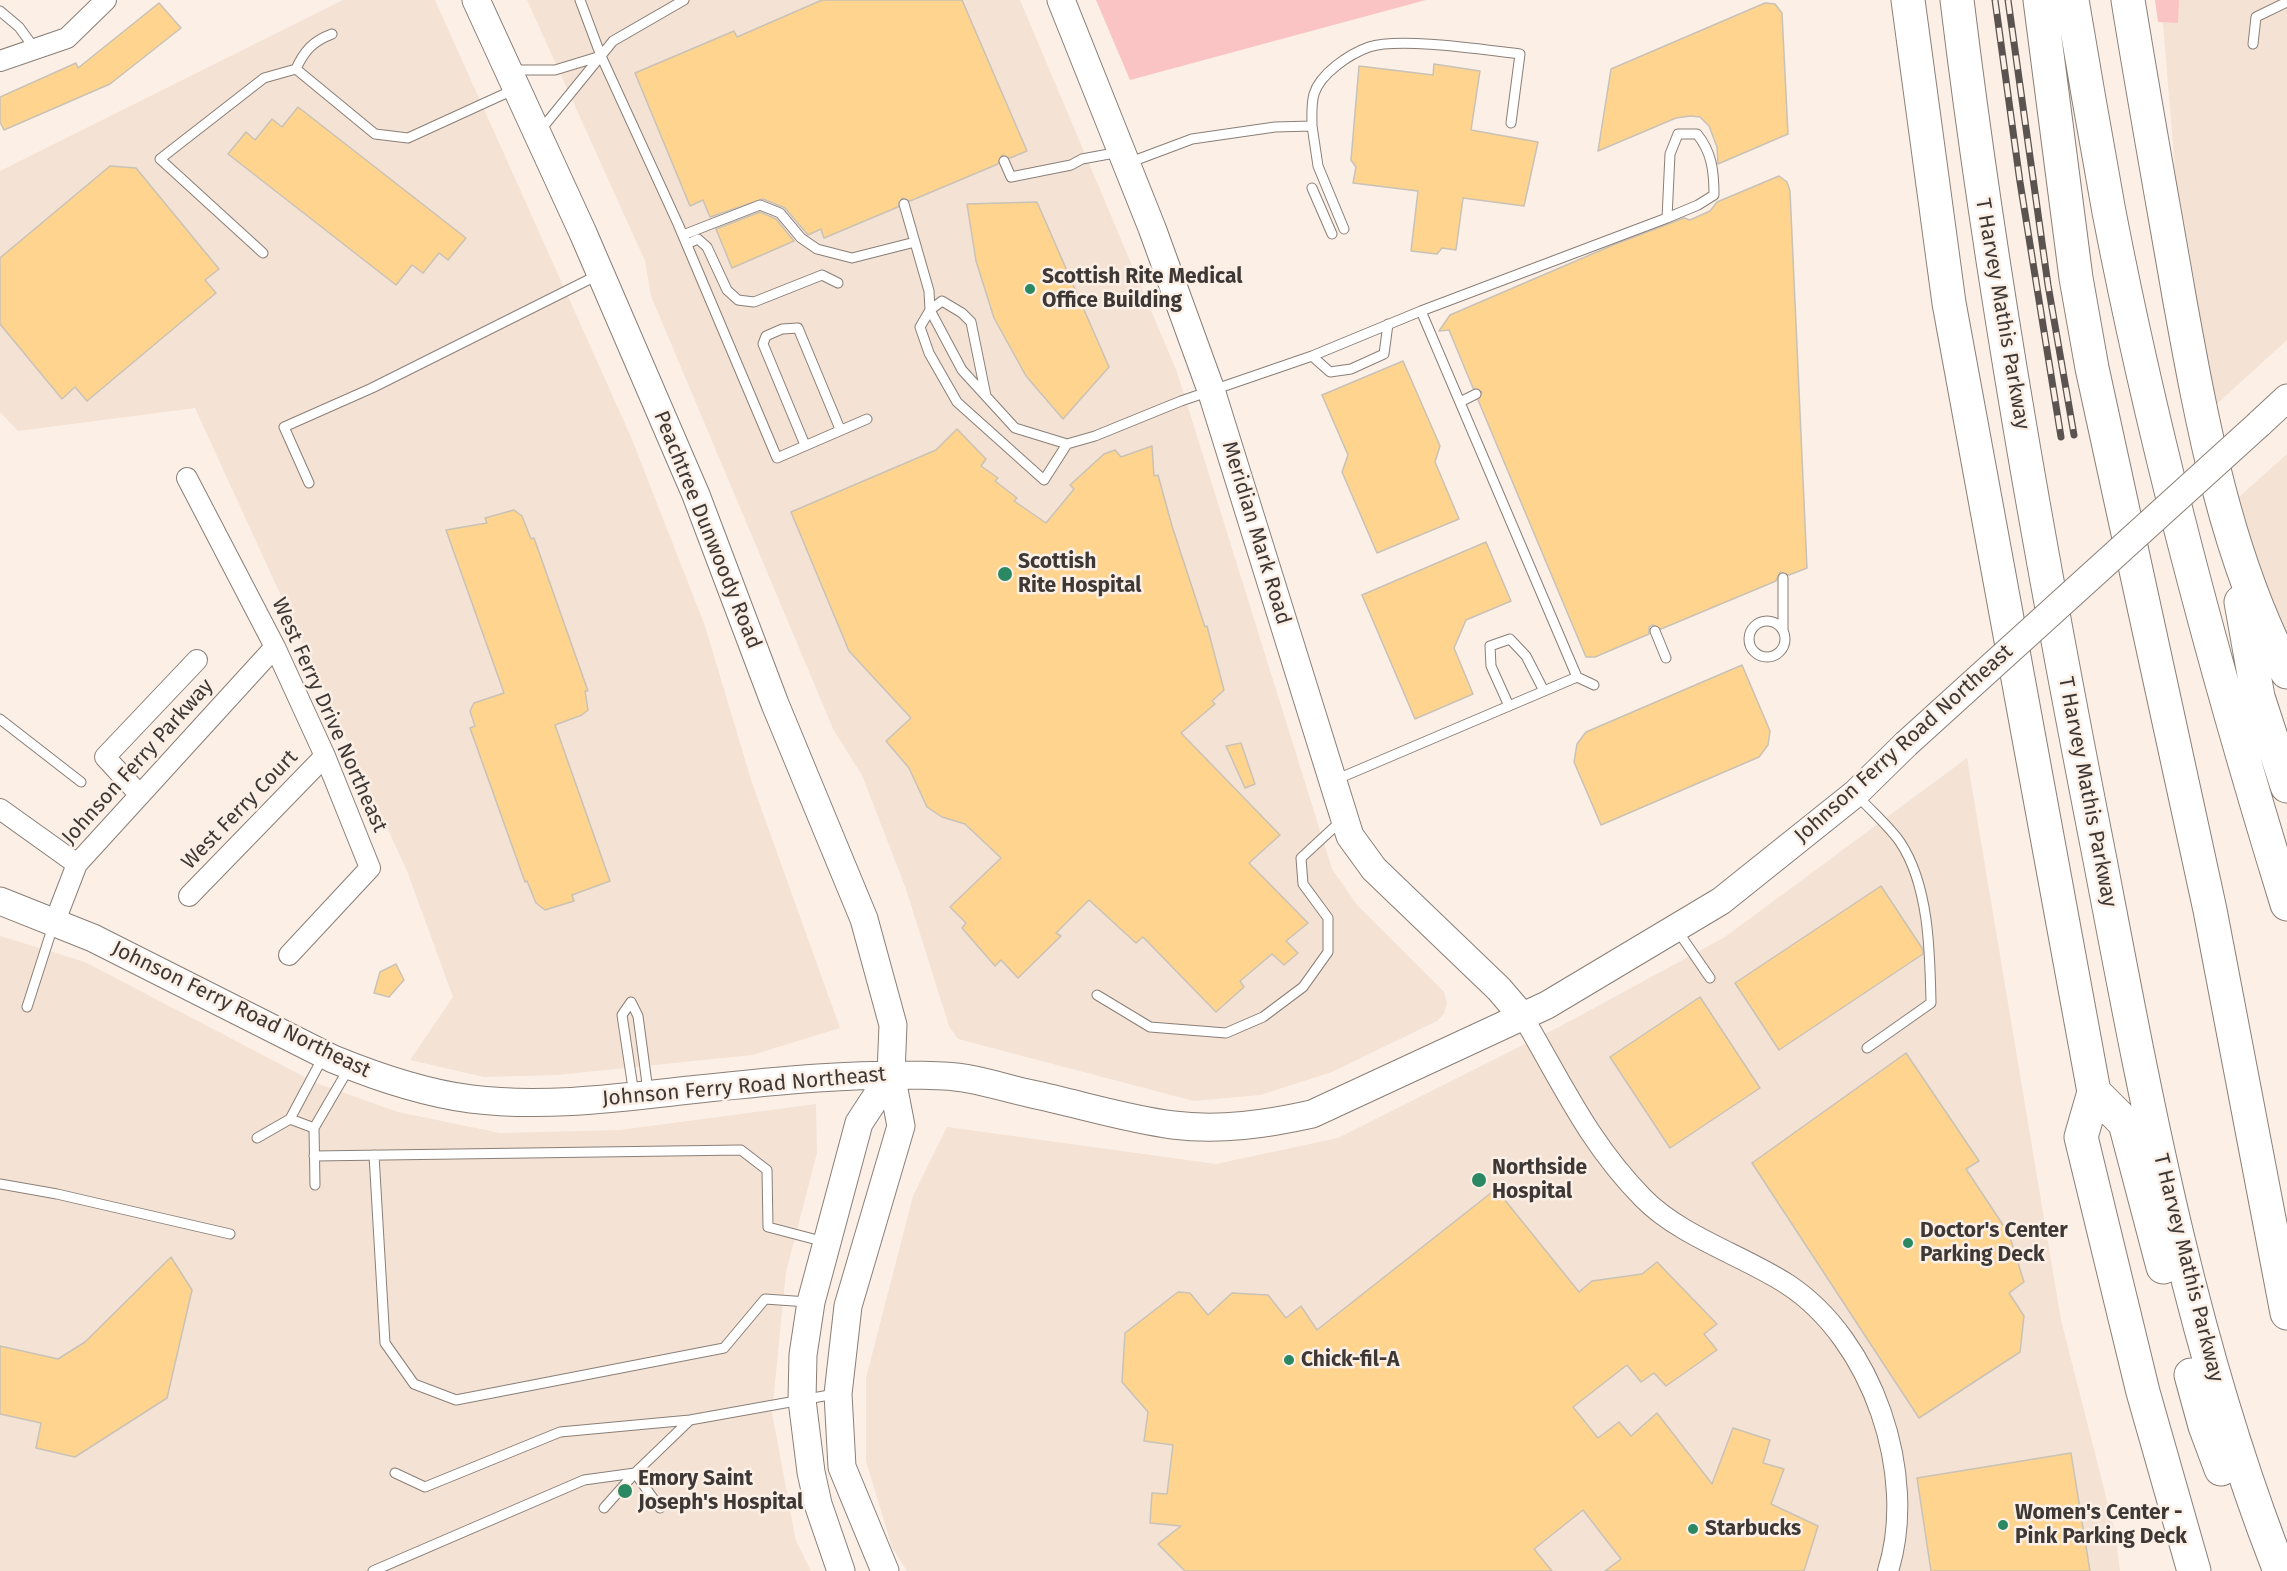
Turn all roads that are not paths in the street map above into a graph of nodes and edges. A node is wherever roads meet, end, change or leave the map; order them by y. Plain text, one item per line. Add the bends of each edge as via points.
1 (106, 0) edge
2 (476, 0) edge
3 (580, 0) edge
4 (684, 0) edge
5 (1061, 0) edge
6 (1908, 0) edge
7 (1957, 0) edge
8 (2040, 0) edge
9 (2072, 0) edge
10 (2128, 0) edge
11 (2287, 2) edge
12 (0, 11) edge
13 (332, 34) dead end
14 (2253, 44) dead end
15 (35, 49) junction
16 (601, 56) junction
17 (0, 61) edge
18 (296, 69) junction
19 (512, 79) junction
20 (1511, 123) dead end
21 (1312, 126) junction
22 (537, 134) junction
23 (1124, 158) junction
24 (1004, 161) dead end
25 (1312, 188) dead end
26 (904, 204) dead end
27 (1667, 218) junction
28 (1344, 229) dead end
29 (682, 234) junction
30 (1332, 234) dead end
31 (915, 242) junction
32 (687, 244) junction
33 (263, 253) dead end
34 (600, 274) junction
35 (838, 283) dead end
36 (930, 310) junction
37 (1421, 311) junction
38 (1388, 324) junction
39 (1312, 356) junction
40 (1211, 390) junction
41 (1476, 394) dead end
42 (2287, 398) edge
43 (987, 399) junction
44 (1460, 402) junction
45 (867, 419) dead end
46 (840, 429) junction
47 (1067, 444) junction
48 (805, 445) junction
49 (187, 478) dead end
50 (309, 483) dead end
51 (2221, 490) junction
52 (1783, 578) dead end
53 (1783, 629) junction
54 (1655, 631) dead end
55 (275, 647) junction
56 (1666, 658) dead end
57 (197, 660) dead end
58 (2287, 672) edge
59 (1577, 677) junction
60 (1594, 685) dead end
61 (1544, 691) junction
62 (1509, 706) junction
63 (0, 719) edge
64 (325, 756) junction
65 (1333, 781) junction
66 (81, 782) dead end
67 (2287, 786) edge
68 (1856, 793) junction
69 (139, 794) junction
70 (0, 809) edge
71 (1344, 818) junction
72 (77, 864) junction
73 (189, 896) dead end
74 (0, 901) edge
75 (2287, 904) edge
76 (55, 921) junction
77 (1676, 928) junction
78 (289, 955) dead end
79 (1710, 978) dead end
80 (1097, 995) dead end
81 (27, 1007) dead end
82 (1523, 1017) junction
83 (1867, 1048) dead end
84 (324, 1054) junction
85 (350, 1066) junction
86 (891, 1074) junction
87 (2094, 1092) junction
88 (642, 1096) junction
89 (290, 1119) junction
90 (314, 1128) junction
91 (257, 1138) dead end
92 (374, 1155) junction
93 (314, 1156) junction
94 (0, 1184) edge
95 (315, 1185) dead end
96 (230, 1234) dead end
97 (828, 1242) junction
98 (811, 1302) junction
99 (2287, 1313) edge
100 (838, 1394) junction
101 (802, 1400) junction
102 (690, 1420) junction
103 (395, 1473) dead end
104 (635, 1473) junction
105 (660, 1508) dead end
106 (604, 1509) dead end
107 (373, 1571) edge
108 (841, 1571) edge
109 (885, 1571) edge
110 (1888, 1571) edge
111 (2194, 1571) edge
112 (2265, 1571) edge
113 (2280, 1571) edge

1 - 15 street via 67,38
2 - 19 main road, Peachtree Dunwoody Road
3 - 16 lane
4 - 16 lane via 613,41
5 - 23 main road, Meridian Mark Road
6 - 87 highway via 1949,303
7 - 113 highway, T Harvey Mathis Parkway via 1998,293 2133,1031 2202,1334 2230,1429
8 - 99 highway via 2076,278 2092,368 2210,910
9 - 75 highway via 2109,213 2156,420 2236,738
10 - 51 highway via 2202,420
11 - 14 lane via 2256,17
12 - 15 lane via 19,27
13 - 18 lane via 317,40 304,52
15 - 17 street
16 - 19 lane
16 - 22 lane
16 - 29 lane
18 - 19 lane via 375,134 408,138
18 - 33 lane via 264,78 160,159
19 - 22 main road, Peachtree Dunwoody Road
20 - 21 lane via 1520,54 1405,44 1369,47 1335,66 1315,91
21 - 23 lane via 1192,139
21 - 28 lane via 1318,166
22 - 34 main road, Peachtree Dunwoody Road
23 - 24 lane via 1082,159 1071,165 1011,177
23 - 40 main road, Meridian Mark Road
25 - 30 lane
26 - 31 lane
27 - 27 lane via 1714,195 1708,148 1697,134 1677,134 1670,154
27 - 37 lane
29 - 31 lane via 760,205 780,213 801,238 817,249 852,258
29 - 32 lane
31 - 36 lane
32 - 35 lane via 698,239 707,247 727,290 738,300 754,302 822,275
32 - 48 lane via 777,458
34 - 50 lane via 372,388 284,427
34 - 86 main road, Peachtree Dunwoody Road via 696,495 775,704 864,919 892,1025
36 - 43 lane via 962,370
36 - 43 lane via 942,301 971,322
36 - 47 lane via 920,327 929,353 957,402 1044,480
37 - 38 lane
37 - 44 lane
38 - 39 lane
38 - 39 lane via 1384,354 1351,369 1330,372
39 - 40 lane
40 - 47 lane
40 - 65 main road, Meridian Mark Road
41 - 44 lane
42 - 68 main road, Johnson Ferry Road Northeast, bridge
43 - 47 lane via 1015,428
44 - 59 lane
45 - 46 lane
46 - 48 lane
46 - 48 lane via 798,328 766,336 763,344
49 - 55 street, West Ferry Drive Northeast
51 - 58 highway via 2258,609
51 - 67 highway via 2258,697
52 - 53 lane
53 - 53 lane via 1772,621 1758,623 1750,635 1752,649 1763,657 1777,655 1785,643
54 - 56 lane
55 - 64 street, West Ferry Drive Northeast
55 - 69 street, Johnson Ferry Parkway
57 - 69 street via 105,757
59 - 60 lane
59 - 61 lane
61 - 62 lane
61 - 62 lane via 1526,656 1510,639 1490,646 1491,666
62 - 65 lane
63 - 66 lane
64 - 73 street, West Ferry Court
64 - 78 street, West Ferry Drive Northeast via 370,868
65 - 71 main road, Meridian Mark Road
68 - 77 main road, Johnson Ferry Road Northeast via 1721,901
68 - 83 lane via 1899,841 1915,870 1930,952 1931,1003
69 - 72 street, Johnson Ferry Parkway
70 - 72 street
71 - 80 lane via 1301,858 1303,884 1328,918 1328,952 1303,987 1263,1017 1226,1033 1150,1027
71 - 82 main road, Meridian Mark Road via 1360,854
72 - 76 street, Johnson Ferry Parkway
74 - 76 main road, Johnson Ferry Road Northeast
76 - 81 lane
76 - 84 main road, Johnson Ferry Road Northeast
77 - 79 lane
77 - 82 main road, Johnson Ferry Road Northeast
82 - 86 main road, Johnson Ferry Road Northeast via 1312,1114 1236,1126 1174,1125 948,1076
82 - 110 street via 1583,1125 1643,1199 1667,1219 1790,1286 1812,1303 1849,1347 1875,1397 1891,1444 1899,1521
84 - 85 main road, Johnson Ferry Road Northeast
84 - 89 lane
85 - 88 main road, Johnson Ferry Road Northeast via 411,1088 471,1099 532,1102
85 - 90 lane
86 - 88 main road, Johnson Ferry Road Northeast via 806,1078
86 - 97 main road via 859,1123
86 - 100 main road, Peachtree Dunwoody Road via 901,1126 848,1306
87 - 111 highway via 2081,1137 2143,1392
87 - 112 highway via 2126,1123 2205,1426
88 - 88 lane via 638,1016 631,1002 622,1015
89 - 90 lane
89 - 91 lane
90 - 93 lane
92 - 93 lane
92 - 97 lane via 741,1150 767,1170 768,1227
92 - 98 lane via 385,1343 414,1384 456,1400 724,1348 765,1299
93 - 95 lane
94 - 96 lane
97 - 98 main road
98 - 101 main road via 803,1355
100 - 101 lane
100 - 109 main road, Peachtree Dunwoody Road via 842,1467
101 - 102 lane
101 - 108 main road via 818,1504
102 - 103 lane via 560,1432 425,1487
102 - 104 lane
104 - 105 lane
104 - 106 lane
104 - 107 lane via 584,1480

